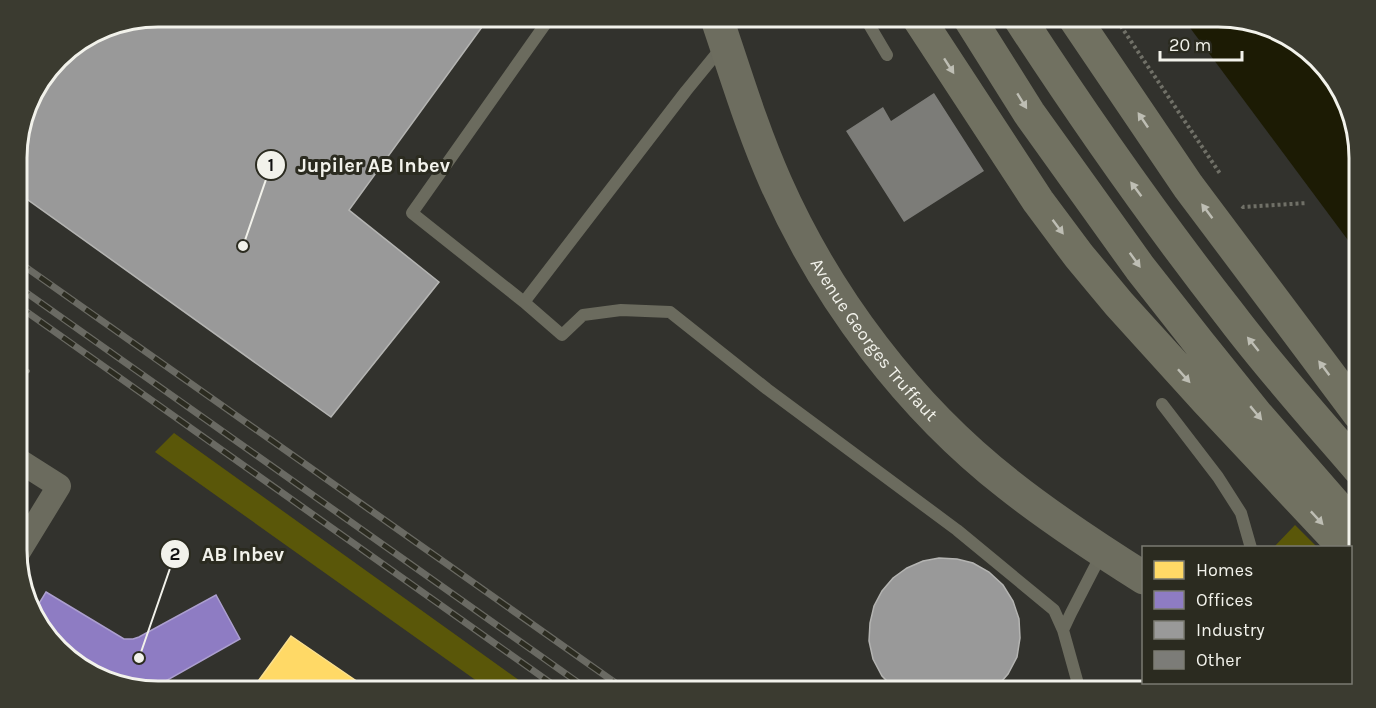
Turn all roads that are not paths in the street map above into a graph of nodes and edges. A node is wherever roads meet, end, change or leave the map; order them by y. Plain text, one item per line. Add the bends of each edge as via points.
1 (543, 27) edge
2 (870, 27) edge
3 (924, 27) edge
4 (975, 27) edge
5 (1024, 27) edge
6 (1080, 27) edge
7 (721, 30) edge
8 (887, 55) dead end
9 (525, 302) junction
10 (1349, 401) edge
11 (1162, 404) dead end
12 (1349, 457) edge
13 (27, 466) edge
14 (1349, 520) edge
15 (27, 539) edge
16 (1250, 546) edge
17 (1343, 546) edge
18 (1103, 552) junction
19 (1142, 577) edge
20 (1063, 630) junction
21 (1077, 681) edge

1 - 9 lane via 412,213
2 - 8 lane
3 -> 17 highway via 1038,201 1079,256 1199,393
4 -> 14 highway via 1029,113 1140,268 1257,415
12 -> 5 highway via 1231,317 1119,166
10 -> 6 highway via 1188,186
7 - 9 lane via 686,91
7 - 18 street, Avenue Georges Truffaut via 759,144 792,218 866,337 902,382 963,445 1055,520
9 - 20 lane via 562,335 583,315 621,310 670,312 957,530 1054,610
11 - 16 lane via 1241,513
13 - 15 street via 60,486
18 - 19 street, Avenue Georges Truffaut
18 - 20 lane
20 - 21 lane

